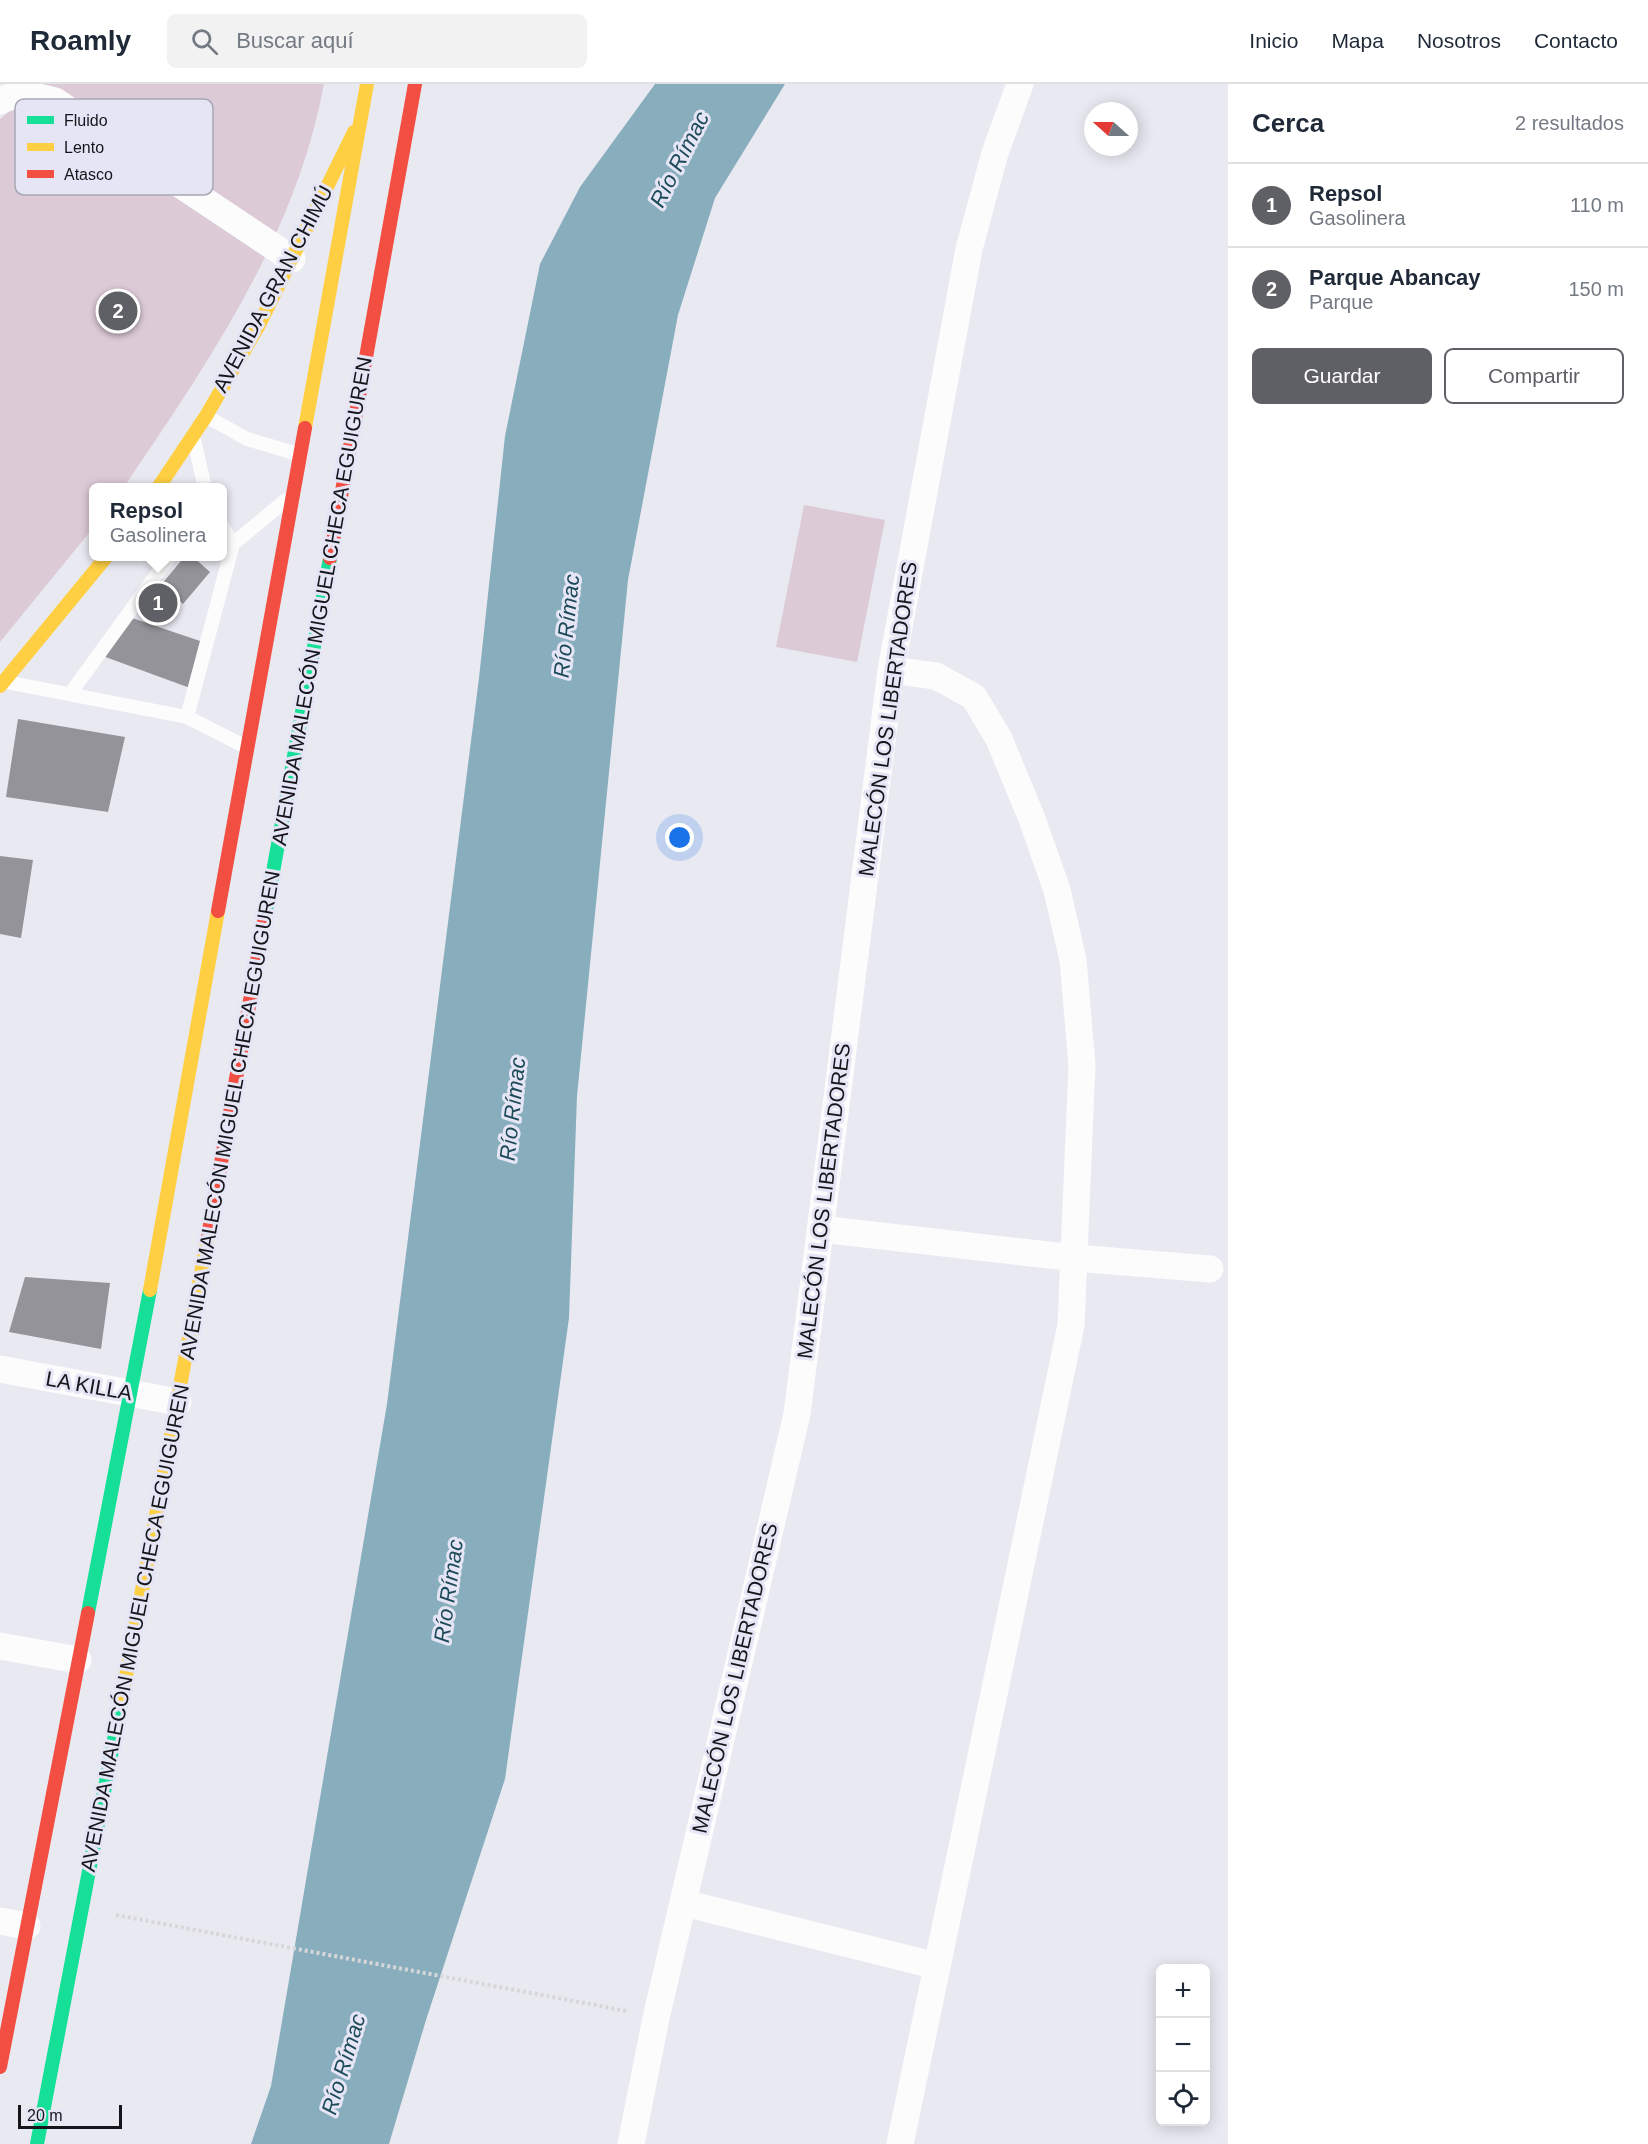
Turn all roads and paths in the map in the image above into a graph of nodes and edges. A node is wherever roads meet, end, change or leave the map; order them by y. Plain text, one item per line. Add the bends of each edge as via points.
1 (367, 84) edge
2 (377, 84) edge
3 (415, 84) edge
4 (1020, 84) edge
5 (48, 99) edge
6 (0, 101) edge
7 (362, 117) junction
8 (196, 195) edge
9 (292, 259) junction
10 (206, 416) junction
11 (193, 437) junction
12 (302, 455) junction
13 (161, 483) edge
14 (204, 483) edge
15 (294, 493) junction
16 (227, 534) edge
17 (233, 544) junction
18 (103, 561) edge
19 (166, 561) edge
20 (891, 670) junction
21 (2, 684) edge
22 (70, 694) junction
23 (188, 717) junction
24 (248, 748) junction
25 (820, 1229) junction
26 (1075, 1258) junction
27 (1210, 1269) dead end
28 (0, 1369) edge
29 (131, 1394) junction
30 (178, 1402) junction
31 (0, 1646) edge
32 (78, 1660) junction
33 (684, 1903) junction
34 (82, 1908) junction
35 (0, 1921) edge
36 (27, 1926) junction
37 (937, 1966) junction
38 (657, 2018) junction
39 (0, 2067) edge
40 (37, 2144) edge
41 (631, 2144) edge
42 (900, 2144) edge

1 - 7 main road
2 - 7 main road, AVENIDA GRAN CHIMÚ
3 - 30 main road, AVENIDA MALECÓN MIGUEL CHECA EGUIGUREN
4 - 20 street, MALECÓN LOS LIBERTADORES via 995,153 969,249
5 - 6 street via 8,96
7 - 9 main road, AVENIDA GRAN CHIMÚ
7 - 12 main road
8 - 9 street
9 - 10 main road, AVENIDA GRAN CHIMÚ
10 - 11 main road, AVENIDA GRAN CHIMÚ
10 - 12 lane via 247,439
11 - 13 main road, AVENIDA GRAN CHIMÚ
11 - 14 lane
12 - 15 main road
15 - 17 lane
15 - 24 main road
16 - 17 lane
17 - 23 lane
18 - 21 main road
19 - 22 lane
20 - 25 street, MALECÓN LOS LIBERTADORES
20 - 26 street via 936,676 974,697 999,740 1057,890 1073,960 1083,1065
21 - 22 lane
22 - 23 lane
23 - 24 lane
24 - 29 main road
25 - 26 street
25 - 33 street, MALECÓN LOS LIBERTADORES via 797,1414
26 - 27 street
26 - 37 street via 1071,1325
28 - 29 street, LA KILLA
29 - 30 street, LA KILLA
29 - 32 main road
30 - 34 main road, AVENIDA MALECÓN MIGUEL CHECA EGUIGUREN
31 - 32 street
32 - 36 main road
33 - 37 street
33 - 38 street, MALECÓN LOS LIBERTADORES
34 - 38 path
34 - 40 main road, AVENIDA MALECÓN MIGUEL CHECA EGUIGUREN
35 - 36 street
36 - 39 main road
37 - 42 street
38 - 41 street, MALECÓN LOS LIBERTADORES

